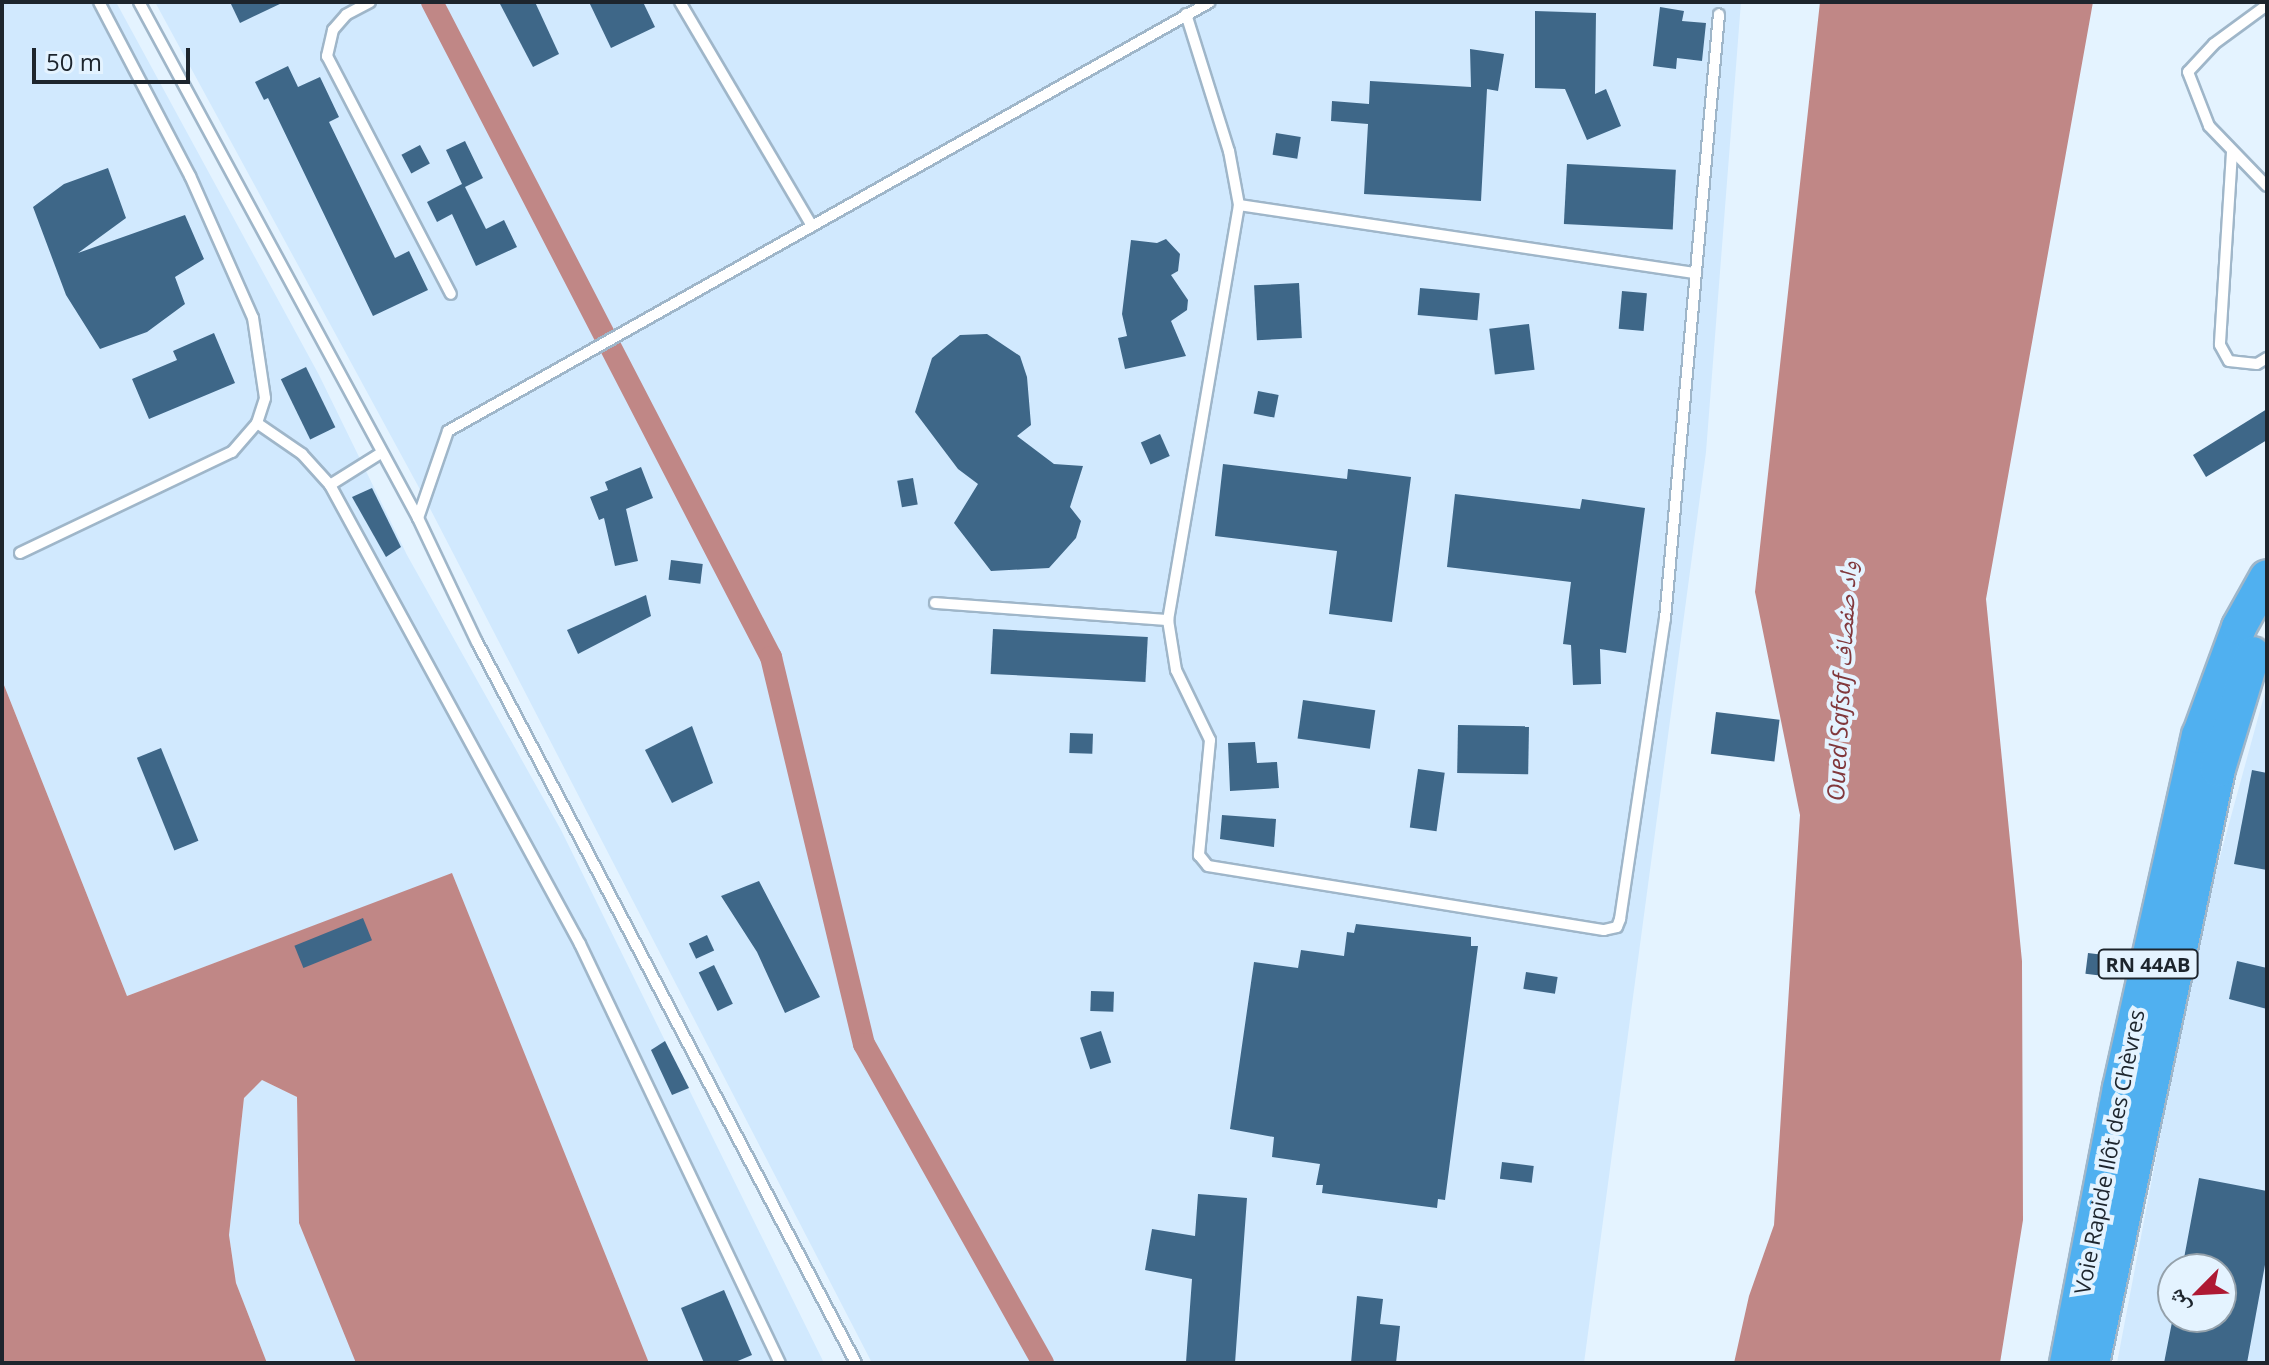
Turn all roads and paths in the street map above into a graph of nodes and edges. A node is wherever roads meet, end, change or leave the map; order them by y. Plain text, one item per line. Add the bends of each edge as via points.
1 (99, 2) edge
2 (139, 2) edge
3 (370, 2) edge
4 (680, 2) edge
5 (1210, 2) edge
6 (2267, 5) edge
7 (1186, 14) junction
8 (1719, 14) dead end
9 (2232, 152) junction
10 (2267, 186) edge
11 (1239, 205) junction
12 (812, 226) junction
13 (1696, 273) junction
14 (451, 294) dead end
15 (2267, 358) edge
16 (257, 423) junction
17 (381, 453) junction
18 (330, 485) junction
19 (418, 518) junction
20 (20, 553) dead end
21 (2267, 577) edge
22 (935, 603) dead end
23 (1168, 620) junction
24 (2267, 622) edge
25 (780, 1363) edge
26 (856, 1363) edge
27 (2067, 1363) edge
28 (2092, 1363) edge

1 - 16 lane via 190,176 253,318 265,398
2 - 17 lane
3 - 14 lane via 346,15 333,30 327,56
4 - 12 lane
5 - 7 lane
6 - 9 lane via 2214,44 2188,72 2209,126
7 - 11 lane via 1229,151
7 - 12 lane
8 - 13 lane
9 - 10 lane
9 - 15 lane via 2220,345 2229,361 2257,364
11 - 13 lane
11 - 23 lane
12 - 19 lane via 448,431
13 - 23 lane via 1665,619 1617,927 1604,930 1208,866 1199,855 1210,740 1176,670
16 - 18 lane via 302,454
16 - 20 lane via 232,452
17 - 18 lane
17 - 19 lane
18 - 25 lane via 580,944
19 - 26 lane via 484,656
21 - 27 highway, Voie Rapide Ilôt des Chèvres / RN 44AB via 2239,627 2199,736 2120,1088
22 - 23 lane
24 - 28 highway, Voie Rapide Ilôt des Chèvres / RN 44AB via 2242,682 2218,769

